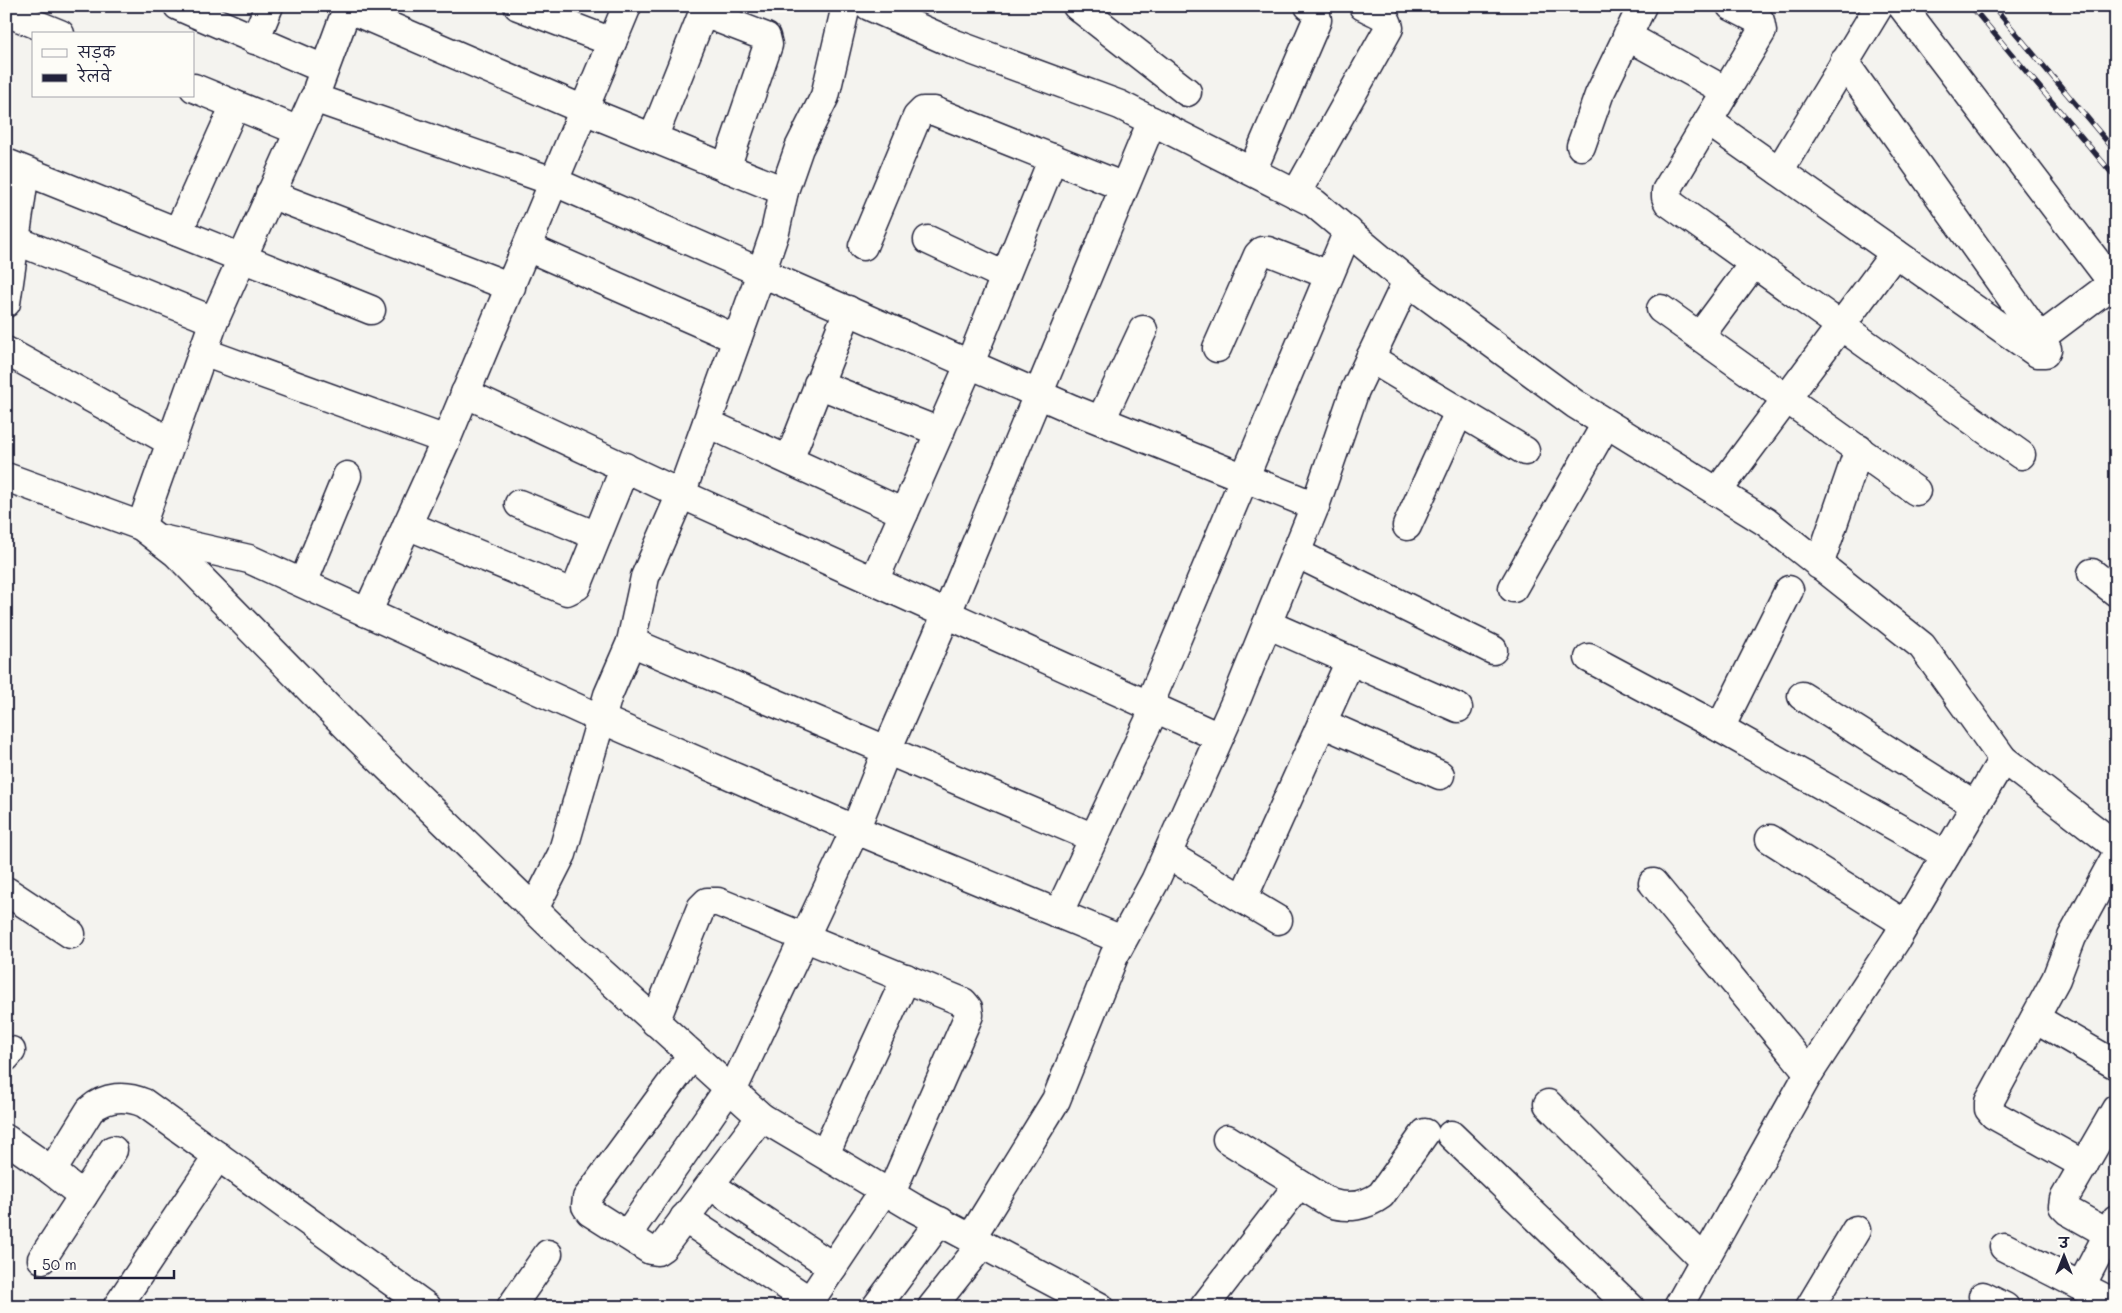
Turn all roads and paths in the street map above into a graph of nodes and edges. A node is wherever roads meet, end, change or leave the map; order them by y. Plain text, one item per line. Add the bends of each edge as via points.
1 (178, 6) edge
2 (270, 6) edge
3 (518, 6) edge
4 (627, 6) edge
5 (846, 6) edge
6 (869, 6) edge
7 (1077, 6) edge
8 (1309, 6) edge
9 (1362, 6) edge
10 (1642, 6) edge
11 (1731, 6) edge
12 (1879, 6) edge
13 (1902, 6) edge
14 (348, 7) edge
15 (6, 12) edge
16 (715, 12) edge
17 (555, 13) edge
18 (55, 32) edge
19 (1627, 36) junction
20 (255, 40) junction
21 (612, 42) junction
22 (1844, 62) junction
23 (324, 70) junction
24 (195, 88) edge
25 (1726, 91) junction
26 (1187, 92) dead end
27 (314, 98) junction
28 (235, 105) junction
29 (584, 110) junction
30 (1152, 121) junction
31 (1708, 121) junction
32 (299, 131) junction
33 (653, 138) junction
34 (1581, 146) dead end
35 (1053, 158) junction
36 (16, 167) edge
37 (726, 168) junction
38 (1252, 171) junction
39 (1780, 171) junction
40 (555, 182) junction
41 (1124, 186) junction
42 (784, 191) junction
43 (270, 194) junction
44 (1296, 194) junction
45 (1348, 231) junction
46 (178, 232) junction
47 (15, 240) junction
48 (928, 240) dead end
49 (863, 246) dead end
50 (527, 247) junction
51 (1896, 253) junction
52 (242, 258) junction
53 (1754, 264) junction
54 (761, 273) junction
55 (1329, 275) junction
56 (1005, 276) junction
57 (1407, 281) junction
58 (510, 287) junction
59 (6, 303) edge
60 (1661, 309) dead end
61 (371, 310) dead end
62 (848, 310) junction
63 (214, 321) junction
64 (1840, 325) junction
65 (1143, 330) dead end
66 (1700, 336) junction
67 (737, 338) junction
68 (2040, 338) junction
69 (1217, 348) dead end
70 (6, 351) edge
71 (203, 352) junction
72 (1370, 358) junction
73 (970, 363) junction
74 (818, 384) junction
75 (466, 393) junction
76 (1037, 393) junction
77 (1787, 398) junction
78 (1459, 412) junction
79 (1101, 420) junction
80 (707, 422) junction
81 (1606, 424) junction
82 (940, 432) junction
83 (446, 440) junction
84 (171, 442) junction
85 (1858, 450) junction
86 (1525, 451) dead end
87 (2021, 455) dead end
88 (789, 460) junction
89 (625, 467) junction
90 (347, 476) dead end
91 (6, 477) edge
92 (1243, 478) junction
93 (1916, 491) dead end
94 (1717, 492) junction
95 (681, 494) junction
96 (519, 504) dead end
97 (1315, 506) junction
98 (904, 513) junction
99 (407, 525) junction
100 (1407, 526) dead end
101 (149, 532) junction
102 (597, 536) junction
103 (1296, 553) junction
104 (1819, 565) junction
105 (2092, 573) dead end
106 (874, 581) junction
107 (303, 583) junction
108 (1513, 588) dead end
109 (1789, 590) dead end
110 (2116, 592) edge
111 (367, 613) junction
112 (946, 613) junction
113 (1267, 624) junction
114 (631, 642) junction
115 (1494, 650) dead end
116 (1589, 658) dead end
117 (1350, 661) junction
118 (1802, 696) dead end
119 (1152, 706) junction
120 (1458, 708) dead end
121 (601, 720) junction
122 (1322, 723) junction
123 (1720, 728) junction
124 (1219, 737) junction
125 (887, 750) junction
126 (2003, 759) junction
127 (1440, 775) dead end
128 (1975, 805) junction
129 (855, 830) junction
130 (1094, 838) junction
131 (2113, 838) edge
132 (1770, 839) dead end
133 (1167, 854) junction
134 (1946, 855) junction
135 (1653, 883) dead end
136 (6, 891) edge
137 (1243, 898) junction
138 (534, 910) junction
139 (1058, 914) junction
140 (1278, 920) dead end
141 (1906, 924) junction
142 (71, 934) dead end
143 (805, 937) junction
144 (1122, 940) junction
145 (906, 978) junction
146 (2035, 1018) junction
147 (655, 1022) junction
148 (692, 1055) junction
149 (2116, 1065) edge
150 (1809, 1073) junction
151 (730, 1089) junction
152 (1548, 1104) dead end
153 (2116, 1109) edge
154 (761, 1117) junction
155 (6, 1139) edge
156 (1227, 1139) dead end
157 (113, 1150) dead end
158 (825, 1154) junction
159 (218, 1156) junction
160 (2084, 1165) junction
161 (52, 1171) junction
162 (1299, 1184) junction
163 (710, 1185) junction
164 (888, 1191) junction
165 (83, 1196) junction
166 (684, 1218) junction
167 (940, 1222) junction
168 (1856, 1230) dead end
169 (2113, 1230) edge
170 (626, 1235) junction
171 (976, 1241) junction
172 (2004, 1247) dead end
173 (548, 1254) dead end
174 (42, 1258) dead end
175 (1704, 1260) junction
176 (833, 1267) junction
177 (2081, 1286) junction
178 (397, 1298) edge
179 (808, 1304) edge
180 (2116, 1304) edge
181 (1098, 1306) edge
182 (117, 1307) edge
183 (427, 1307) edge
184 (511, 1307) edge
185 (876, 1307) edge
186 (932, 1307) edge
187 (1204, 1307) edge
188 (1630, 1307) edge
189 (1678, 1307) edge
190 (1810, 1307) edge

1 - 20 street
2 - 20 street
3 - 17 street
4 - 21 street
5 - 42 street via 825,96 799,148
6 - 30 street via 955,44 1120,105
7 - 26 street
8 - 38 street via 1315,9 1317,20
9 - 44 street via 1384,16 1388,28
10 - 19 street
11 - 25 street via 1760,21 1762,30
12 - 22 street
13 - 68 street via 2109,278 2108,287
14 - 23 street
14 - 29 street
15 - 18 street
16 - 33 street via 701,18
16 - 37 street via 768,40
17 - 21 street
19 - 25 street
19 - 34 street via 1599,95
20 - 23 street
21 - 29 street
22 - 39 street
22 - 68 street
23 - 27 street
24 - 28 street
25 - 31 street
27 - 32 street
27 - 40 street
28 - 32 street
28 - 46 street
29 - 33 street
29 - 40 street
30 - 38 street
30 - 41 street
31 - 39 street
31 - 53 street via 1666,191 1666,197 1668,202
32 - 43 street
33 - 37 street
35 - 41 street
35 - 49 street via 934,111 923,110 917,117
35 - 56 street
36 - 46 street
36 - 47 street
37 - 42 street
38 - 44 street
39 - 51 street
40 - 50 street
40 - 54 street
41 - 76 street
42 - 54 street via 776,232
43 - 52 street
43 - 58 street
44 - 45 street via 1314,203
45 - 55 street
45 - 57 street
46 - 52 street
47 - 59 street
47 - 63 street
48 - 56 street
50 - 58 street
50 - 67 street
51 - 64 street
51 - 68 street via 2042,354 2047,349
52 - 61 street
52 - 63 street
53 - 64 street
53 - 66 street
54 - 62 street
54 - 67 street
55 - 69 street via 1262,251
55 - 92 street
56 - 73 street
57 - 72 street
57 - 81 street
58 - 75 street
60 - 66 street
62 - 73 street
62 - 74 street
63 - 71 street
64 - 77 street
64 - 87 street
65 - 79 street
66 - 77 street
67 - 80 street
70 - 84 street
71 - 83 street
71 - 84 street
72 - 78 street
72 - 97 street via 1354,390
73 - 76 street
73 - 82 street
74 - 82 street
74 - 88 street
75 - 83 street
75 - 89 street
76 - 79 street
76 - 112 street
77 - 85 street
77 - 94 street
78 - 86 street
78 - 100 street
79 - 92 street
80 - 88 street
80 - 95 street
81 - 94 street
81 - 108 street
82 - 98 street
83 - 99 street
84 - 101 street
85 - 93 street
85 - 104 street
88 - 98 street
89 - 95 street
89 - 102 street
90 - 107 street
91 - 101 street
92 - 97 street
92 - 119 street
94 - 104 street via 1766,522
95 - 106 street
95 - 114 street via 645,577
96 - 102 street
97 - 103 street
98 - 106 street
99 - 102 street via 567,591 577,586
99 - 111 street
101 - 107 street via 249,559
101 - 138 street via 176,553
103 - 113 street
103 - 115 street
104 - 126 street via 1922,646
105 - 110 street
106 - 112 street
107 - 111 street
109 - 123 street
111 - 121 street
112 - 119 street
112 - 125 street
113 - 117 street
113 - 124 street
114 - 121 street
114 - 125 street
116 - 123 street
117 - 120 street
117 - 122 street
118 - 128 street
119 - 124 street
119 - 130 street
121 - 129 street
121 - 138 street via 562,854
122 - 127 street
122 - 137 street
123 - 134 street
124 - 133 street
125 - 129 street
125 - 130 street
126 - 128 street
126 - 131 street
128 - 134 street
129 - 139 street
129 - 143 street
130 - 139 street
131 - 146 street via 2056,979
132 - 141 street
133 - 137 street
133 - 144 street
134 - 141 street
135 - 150 street
136 - 142 street
137 - 140 street
138 - 147 street
139 - 144 street
141 - 150 street
143 - 145 street
143 - 147 street via 718,902 707,902 701,908
143 - 151 street
144 - 171 street via 1056,1100
145 - 158 street
145 - 164 street via 963,1002 969,1015
146 - 149 street
146 - 160 street via 1989,1102 1989,1109 1994,1115
147 - 148 street
148 - 151 street
148 - 170 street via 587,1198 586,1206 590,1212
150 - 175 street
151 - 154 street
151 - 170 street
152 - 175 street
153 - 160 street
154 - 158 street
154 - 163 street
155 - 161 street
156 - 162 street
157 - 165 street
158 - 164 street
159 - 161 street via 144,1103 121,1097 98,1103 90,1110
159 - 178 street
159 - 182 street
160 - 169 street via 2063,1206
161 - 165 street
162 - 187 street
162 - 188 street via 1330,1203 1362,1205 1381,1195 1438,1134
163 - 166 street
163 - 176 street
164 - 167 street
164 - 176 street
165 - 174 street
166 - 170 street via 657,1251
166 - 179 street
167 - 171 street
167 - 185 street
168 - 190 street
169 - 177 street
171 - 181 street
171 - 186 street
172 - 177 street
173 - 184 street
175 - 189 street
176 - 179 street
177 - 180 street
178 - 183 street

